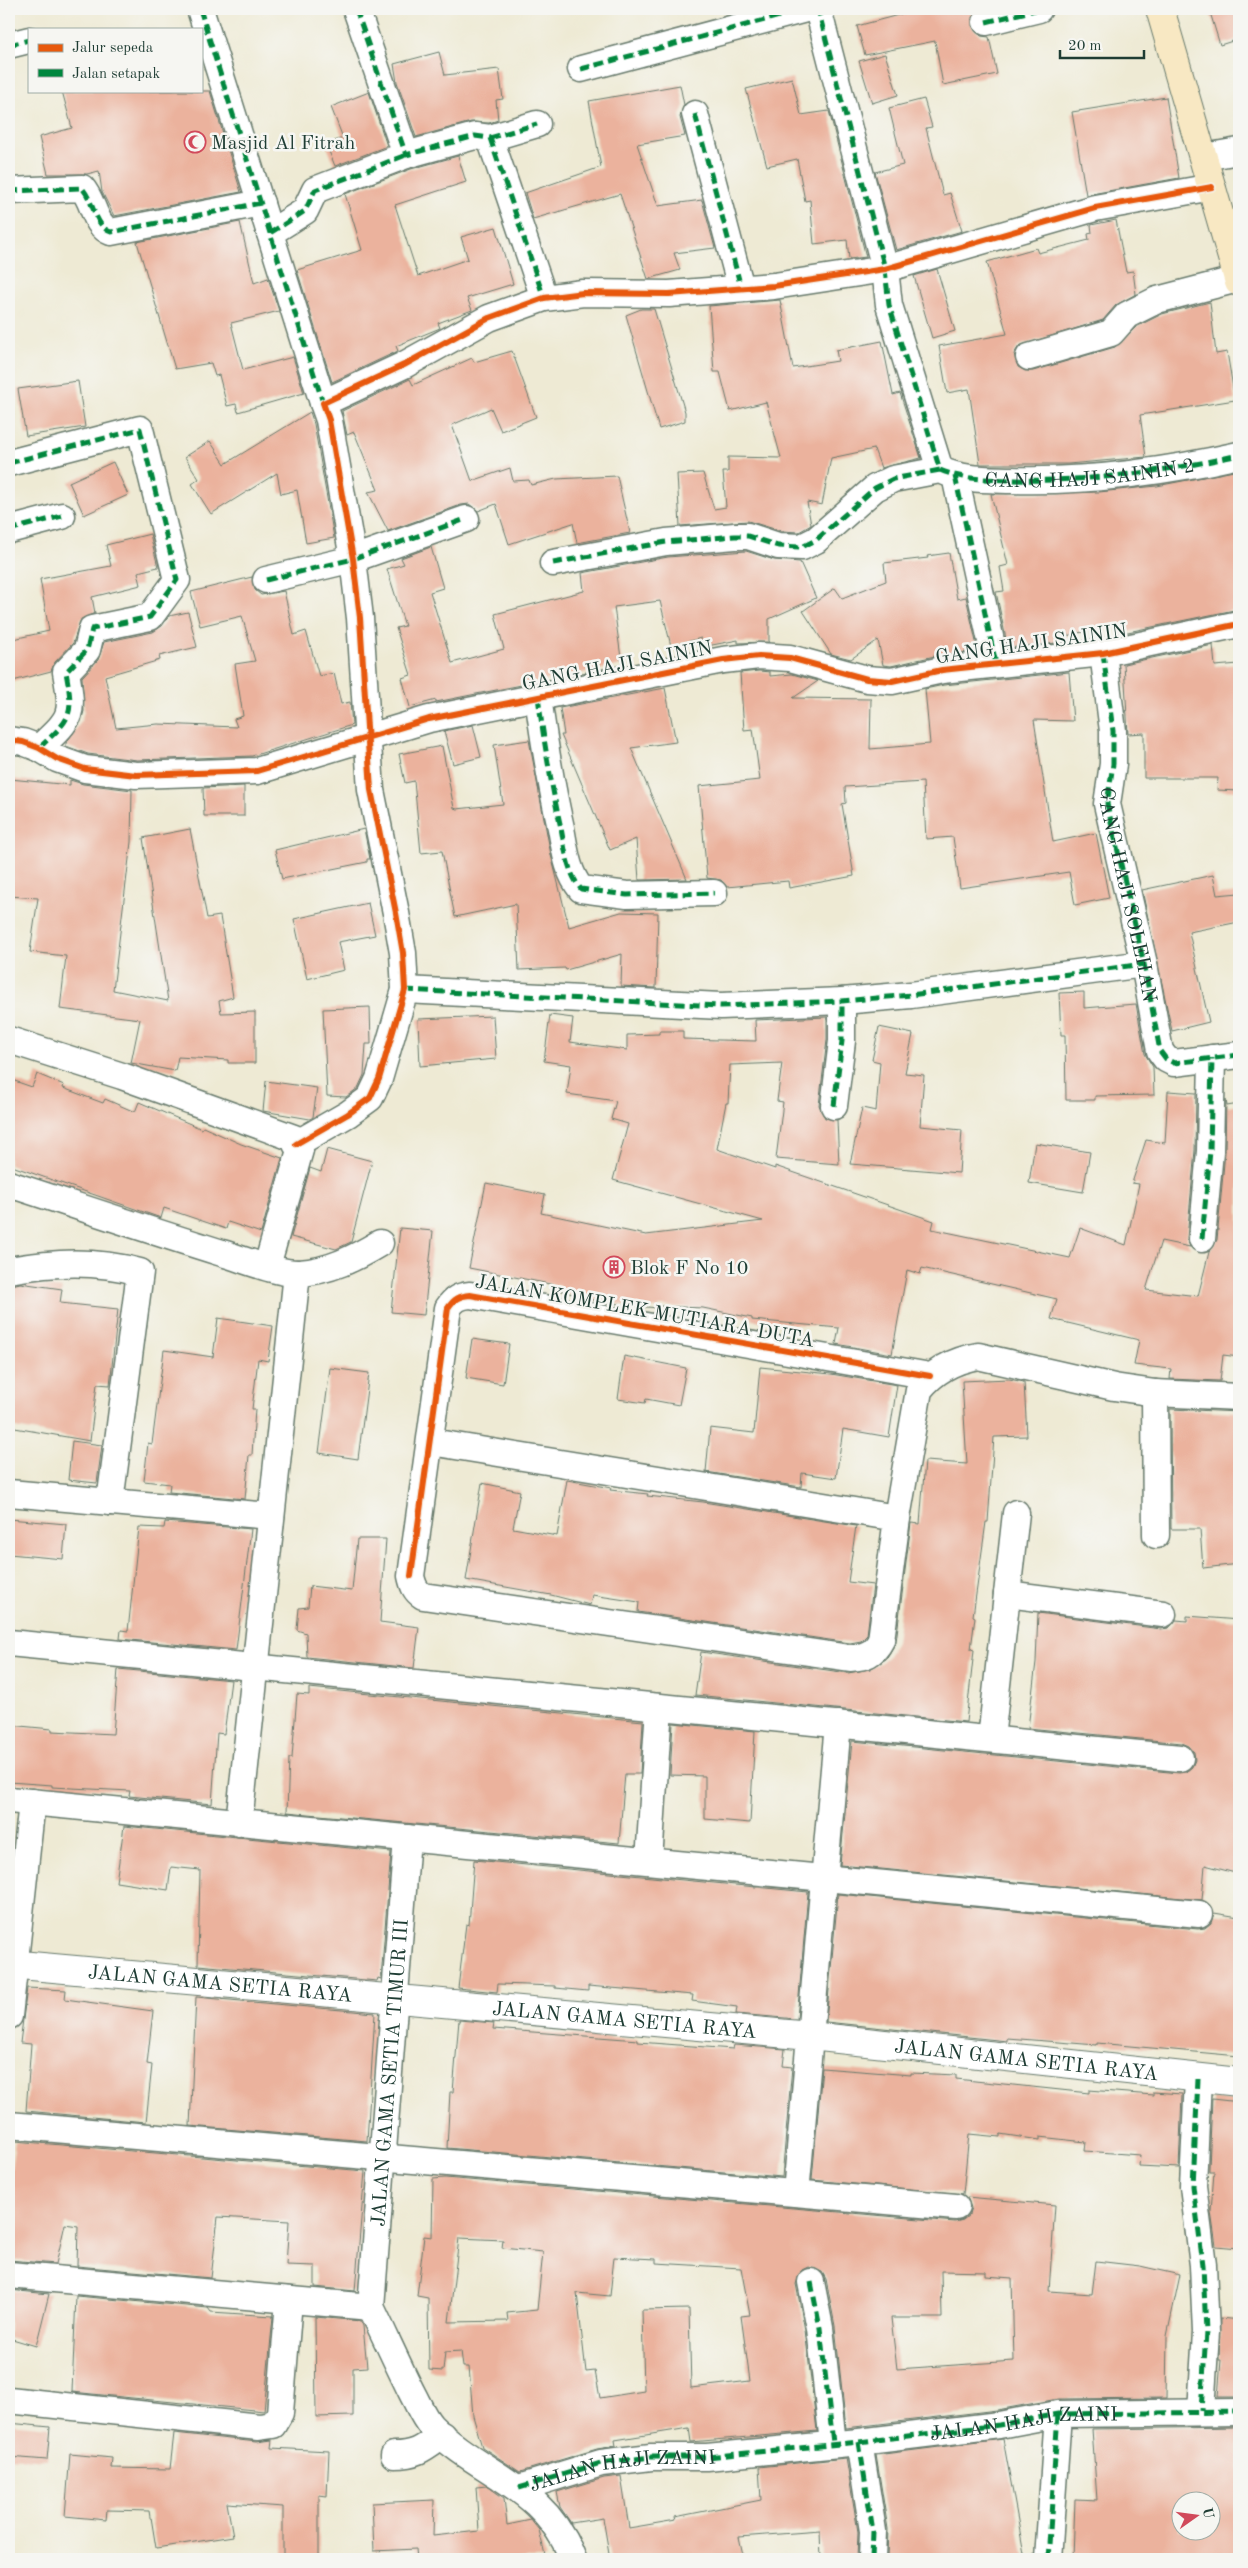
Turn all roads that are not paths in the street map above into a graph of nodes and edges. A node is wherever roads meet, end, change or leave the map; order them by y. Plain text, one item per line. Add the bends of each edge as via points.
1 (200, 9) edge
2 (356, 9) edge
3 (806, 9) edge
4 (818, 9) edge
5 (1039, 9) edge
6 (1160, 9) edge
7 (986, 22) dead end
8 (28, 40) edge
9 (9, 45) edge
10 (581, 69) dead end
11 (695, 114) dead end
12 (537, 124) dead end
13 (490, 138) junction
14 (1239, 150) edge
15 (406, 155) junction
16 (1204, 157) junction
17 (1212, 187) junction
18 (9, 191) edge
19 (260, 203) junction
20 (270, 233) junction
21 (885, 269) junction
22 (1239, 281) edge
23 (741, 288) junction
24 (544, 298) junction
25 (1029, 357) dead end
26 (324, 403) junction
27 (1239, 455) edge
28 (9, 463) edge
29 (948, 473) junction
30 (62, 516) dead end
31 (466, 519) dead end
32 (9, 530) edge
33 (353, 558) junction
34 (553, 563) dead end
35 (266, 580) dead end
36 (1239, 624) edge
37 (1103, 653) junction
38 (996, 664) junction
39 (538, 696) junction
40 (366, 738) junction
41 (9, 740) edge
42 (39, 748) junction
43 (714, 893) dead end
44 (1144, 964) junction
45 (404, 990) junction
46 (842, 1001) junction
47 (9, 1040) edge
48 (1239, 1055) edge
49 (1212, 1058) junction
50 (834, 1106) dead end
51 (296, 1144) junction
52 (9, 1184) edge
53 (1202, 1239) dead end
54 (380, 1243) dead end
55 (267, 1266) junction
56 (9, 1270) edge
57 (297, 1273) junction
58 (946, 1367) junction
59 (1155, 1393) junction
60 (1239, 1397) edge
61 (431, 1442) junction
62 (9, 1493) edge
63 (110, 1502) junction
64 (1016, 1513) dead end
65 (271, 1516) junction
66 (897, 1518) junction
67 (1156, 1535) dead end
68 (1007, 1594) junction
69 (1163, 1614) dead end
70 (9, 1643) edge
71 (256, 1667) junction
72 (659, 1706) junction
73 (838, 1724) junction
74 (992, 1739) junction
75 (1180, 1758) dead end
76 (20, 1801) edge
77 (239, 1823) junction
78 (408, 1838) junction
79 (650, 1861) junction
80 (824, 1878) junction
81 (1199, 1914) dead end
82 (12, 1964) edge
83 (396, 1999) junction
84 (9, 2016) edge
85 (810, 2036) junction
86 (1198, 2078) junction
87 (1239, 2082) edge
88 (9, 2124) edge
89 (384, 2157) junction
90 (796, 2193) junction
91 (956, 2207) dead end
92 (9, 2275) edge
93 (811, 2282) dead end
94 (289, 2300) junction
95 (371, 2307) junction
96 (9, 2400) edge
97 (1200, 2410) junction
98 (1239, 2412) edge
99 (1058, 2414) junction
100 (442, 2435) junction
101 (859, 2442) junction
102 (834, 2443) junction
103 (394, 2455) dead end
104 (519, 2488) junction
105 (573, 2559) edge
106 (872, 2559) edge
107 (1048, 2559) edge

1 - 19 street
2 - 15 street
3 - 10 street
4 - 21 street
5 - 7 street
6 - 16 main road
8 - 9 street
11 - 23 street
12 - 13 street
13 - 15 street via 475,136
13 - 24 street
14 - 16 street
15 - 20 street via 315,190 305,211
16 - 17 main road
17 - 21 street via 1095,208
17 - 22 main road
18 - 19 street via 82,188 89,195 101,226 111,232
19 - 20 street
20 - 26 street
21 - 23 street
21 - 29 street via 889,304
22 - 25 street via 1157,300 1127,315 1110,333
23 - 24 street via 669,294 583,293
24 - 26 street via 490,318 404,365
26 - 33 street
27 - 29 street, GANG HAJI SAININ 2 via 1104,478 1056,482 983,480
28 - 42 street via 140,429 177,580 150,617 92,629 87,650 66,672 71,701 66,723
29 - 34 street, GANG HAJI SAININ 2 via 893,479 875,488 816,540 802,547 778,546 748,536 735,536 666,542
29 - 38 street
30 - 32 street
31 - 33 street
33 - 35 street
33 - 40 street via 366,684
36 - 37 street, GANG HAJI SAININ
37 - 38 street, GANG HAJI SAININ
37 - 44 street, GANG HAJI SOLEHAN via 1113,731 1113,764 1107,804
38 - 39 street, GANG HAJI SAININ via 942,670 892,681 866,679 790,658 759,656
39 - 40 street, GANG HAJI SAININ via 429,719
39 - 43 street via 551,782 569,867 581,889 627,895
40 - 42 street, GANG HAJI SAININ via 257,771 136,775 85,769 57,760
40 - 45 street via 371,790 403,953
41 - 42 street, GANG HAJI SAININ
44 - 46 street
44 - 49 street, GANG HAJI SOLEHAN via 1163,1056 1174,1063
45 - 46 street via 722,1006
45 - 51 street via 379,1079 370,1098
46 - 50 street via 842,1041
47 - 51 street via 140,1082 294,1138
48 - 49 street, GANG HAJI SOLEHAN
49 - 53 street via 1210,1151
51 - 55 street via 300,1150
52 - 55 street
54 - 57 street via 351,1260
55 - 57 street
56 - 63 street via 46,1264 111,1264 140,1272
57 - 65 street
58 - 59 street, JALAN KOMPLEK MUTIARA DUTA via 978,1356 1090,1382
58 - 61 street, JALAN KOMPLEK MUTIARA DUTA via 460,1296 448,1308
58 - 66 street, JALAN KOMPLEK MUTIARA DUTA via 919,1390
59 - 60 street, JALAN KOMPLEK MUTIARA DUTA
59 - 67 street
61 - 66 street
61 - 66 street, JALAN KOMPLEK MUTIARA DUTA via 411,1576 417,1592 423,1596 850,1658 863,1657 875,1650 880,1640
62 - 63 street
63 - 65 street
64 - 68 street
65 - 71 street
68 - 69 street
68 - 74 street
70 - 71 street
71 - 72 street
71 - 77 street
72 - 73 street
72 - 79 street
73 - 74 street
73 - 80 street
74 - 75 street
76 - 77 street
76 - 82 street
77 - 78 street
78 - 79 street
78 - 83 street, JALAN GAMA SETIA TIMUR III
79 - 80 street
80 - 81 street
80 - 85 street
82 - 83 street, JALAN GAMA SETIA RAYA
82 - 84 street
83 - 85 street, JALAN GAMA SETIA RAYA
83 - 89 street, JALAN GAMA SETIA TIMUR III
85 - 86 street, JALAN GAMA SETIA RAYA
85 - 90 street
86 - 87 street, JALAN GAMA SETIA RAYA
86 - 97 street via 1193,2186 1203,2265 1206,2332
88 - 89 street
89 - 90 street
89 - 95 street, JALAN GAMA SETIA TIMUR III
90 - 91 street
92 - 94 street
93 - 102 street
94 - 95 street
94 - 96 street via 280,2413 273,2425 259,2427
95 - 100 street via 420,2408 430,2425
97 - 98 street, JALAN HAJI ZAINI
97 - 99 street, JALAN HAJI ZAINI
99 - 101 street, JALAN HAJI ZAINI via 998,2425
99 - 107 street
100 - 103 street via 419,2452
100 - 104 street
101 - 102 street, JALAN HAJI ZAINI
101 - 106 street via 873,2531
102 - 104 street, JALAN HAJI ZAINI via 707,2457 651,2457 601,2463
104 - 105 street via 546,2514

